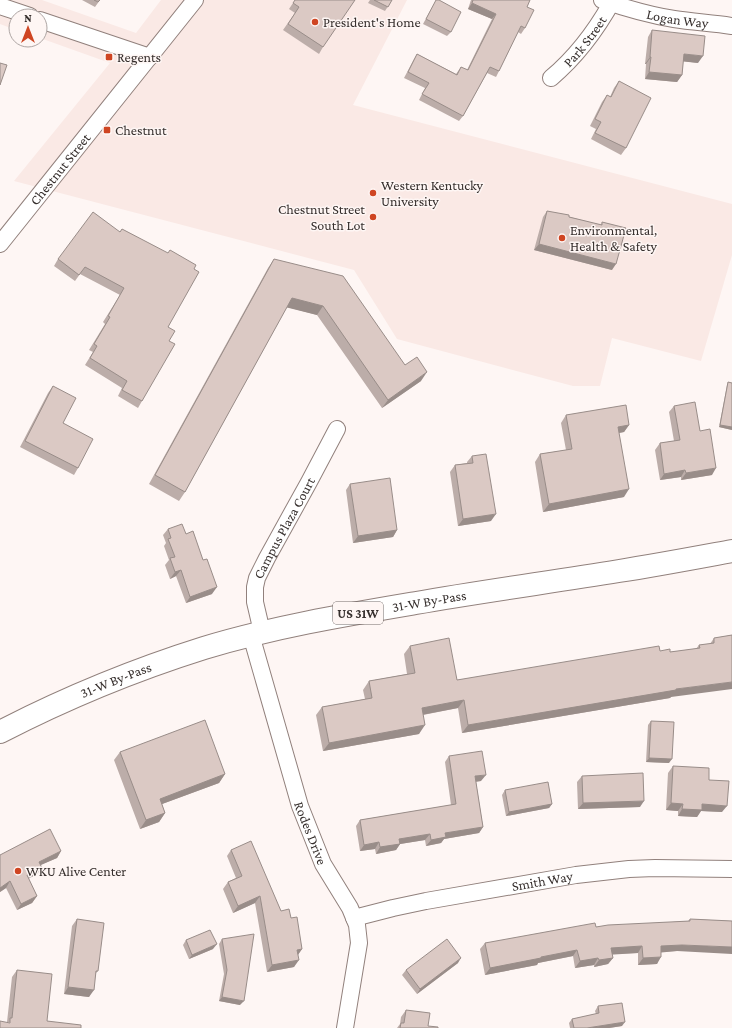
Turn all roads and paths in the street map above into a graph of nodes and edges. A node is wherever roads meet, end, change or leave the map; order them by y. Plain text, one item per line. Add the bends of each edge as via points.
1 (195, 0) edge
2 (609, 1) edge
3 (48, 23) edge
4 (732, 26) edge
5 (150, 57) junction
6 (551, 78) dead end
7 (0, 244) edge
8 (337, 429) dead end
9 (732, 551) edge
10 (257, 634) junction
11 (0, 732) edge
12 (732, 869) edge
13 (354, 918) junction
14 (346, 1028) edge

1 - 5 street, Chestnut Street
2 - 4 street, Logan Way via 669,18
2 - 6 street, Park Street via 584,44
3 - 5 street
5 - 7 street, Chestnut Street
8 - 10 street, Campus Plaza Court via 257,578
9 - 10 main road, 31-W By-Pass / US 31W via 356,613
10 - 11 main road, 31-W By-Pass / US 31W via 148,666 98,686
10 - 13 street, Rodes Drive via 300,806 324,864
12 - 13 street, Smith Way via 649,868 576,875 426,901
13 - 14 street, Rodes Drive via 359,943

